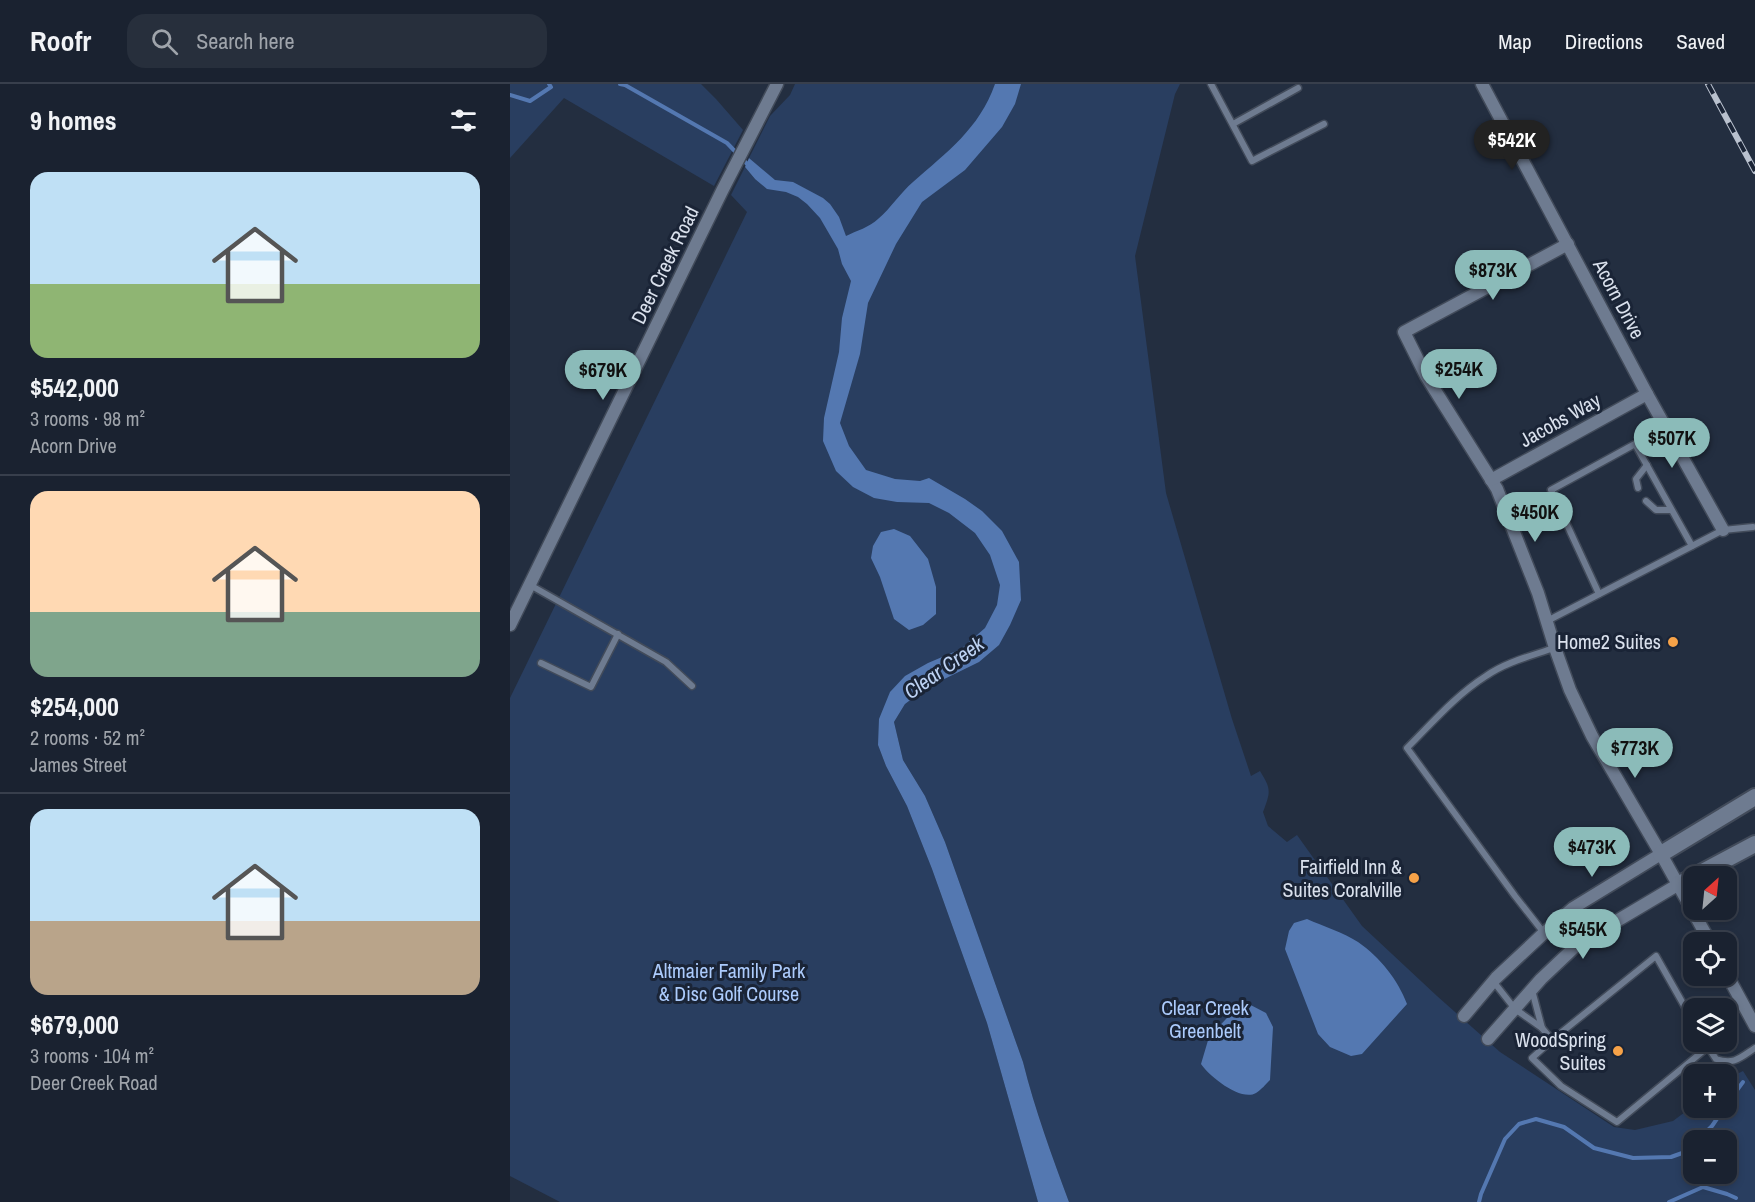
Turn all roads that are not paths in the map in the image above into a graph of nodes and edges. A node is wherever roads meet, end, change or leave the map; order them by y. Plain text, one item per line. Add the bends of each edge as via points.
1 (777, 84) edge
2 (1211, 84) edge
3 (1482, 84) edge
4 (1298, 88) dead end
5 (1233, 124) junction
6 (1324, 124) dead end
7 (1569, 244) junction
8 (1647, 394) junction
9 (1647, 465) junction
10 (1491, 480) junction
11 (1638, 488) dead end
12 (1646, 501) dead end
13 (1671, 510) junction
14 (1753, 527) dead end
15 (1723, 530) junction
16 (1692, 546) junction
17 (530, 585) junction
18 (1599, 594) junction
19 (1546, 621) junction
20 (510, 625) edge
21 (618, 634) junction
22 (1555, 648) junction
23 (541, 663) dead end
24 (692, 686) dead end
25 (1755, 797) edge
26 (1755, 844) edge
27 (1661, 854) junction
28 (1714, 866) edge
29 (1683, 874) edge
30 (1683, 883) edge
31 (1544, 933) junction
32 (1493, 981) junction
33 (1733, 986) edge
34 (1532, 990) junction
35 (1683, 1004) edge
36 (1515, 1009) junction
37 (1464, 1016) dead end
38 (1755, 1026) edge
39 (1542, 1028) junction
40 (1488, 1039) dead end
41 (1552, 1040) junction
42 (1755, 1048) edge
43 (1697, 1052) edge
44 (1711, 1052) edge

1 - 17 street, Deer Creek Road
2 - 5 lane
3 - 7 street, Acorn Drive
4 - 5 lane
5 - 6 lane via 1252,161
7 - 8 street, Acorn Drive
7 - 10 street via 1404,332 1426,376
8 - 10 street, Jacobs Way
8 - 15 street, Acorn Drive
9 - 11 lane via 1636,479
9 - 13 lane
9 - 18 lane via 1635,444 1551,490
10 - 19 street
12 - 13 lane via 1656,510
13 - 16 lane
14 - 15 lane
15 - 16 lane
16 - 18 lane
17 - 20 street, Deer Creek Road
17 - 21 lane
18 - 19 lane
19 - 22 street
21 - 23 lane via 591,687
21 - 24 lane via 666,662
22 - 27 street via 1592,736
22 - 31 lane via 1486,675 1407,748
25 - 27 street
26 - 28 street
27 - 29 street
27 - 31 street via 1573,908
30 - 34 street via 1578,944
31 - 32 street
32 - 36 lane
32 - 37 street
33 - 38 street
34 - 36 street
34 - 39 lane
35 - 41 lane via 1656,956
36 - 39 lane
36 - 40 street
39 - 41 lane
41 - 43 lane via 1532,1058 1561,1086 1617,1122
42 - 44 lane via 1727,1063 1716,1059

